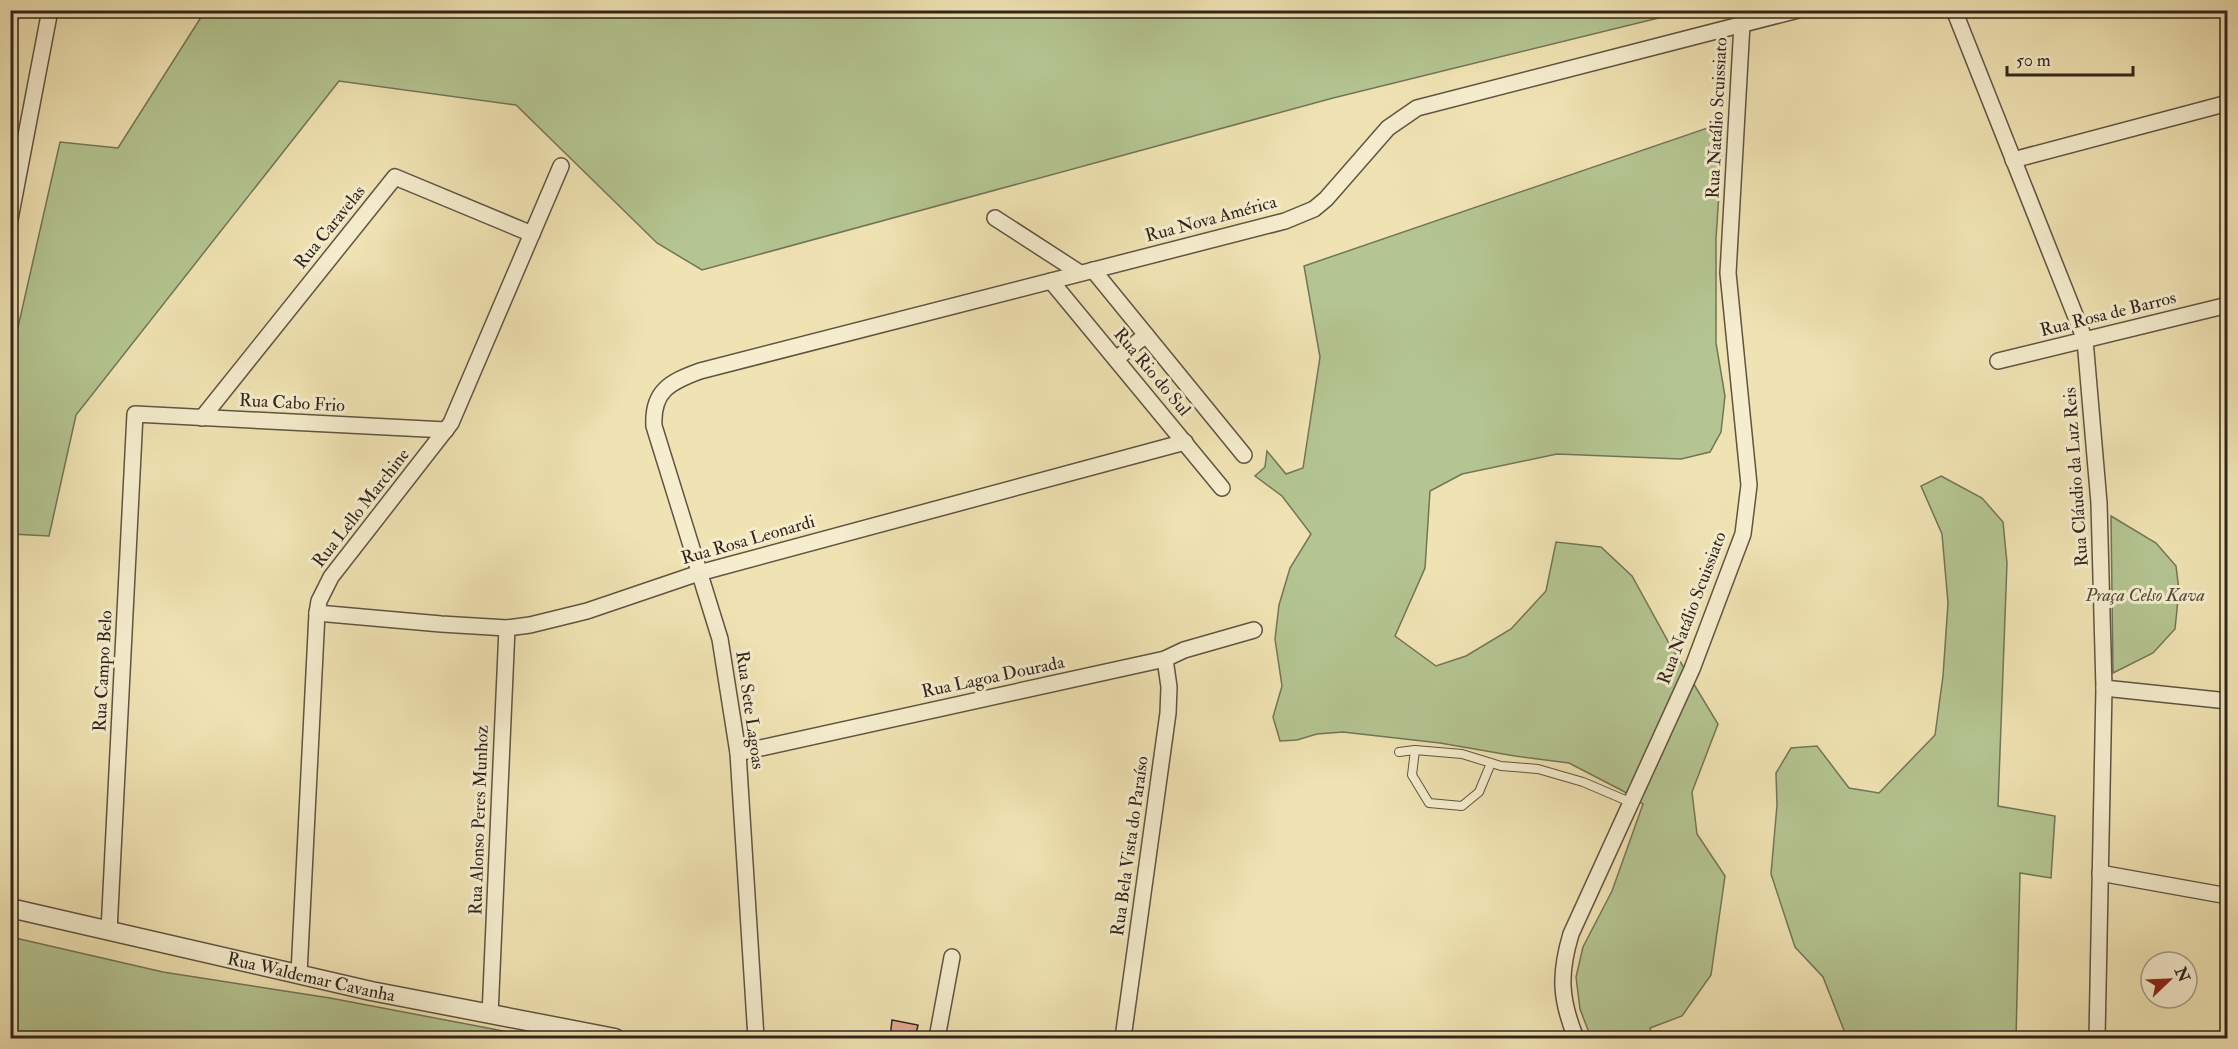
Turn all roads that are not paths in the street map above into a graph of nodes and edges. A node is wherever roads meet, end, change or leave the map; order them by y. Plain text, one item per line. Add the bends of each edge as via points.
1 (50, 10) edge
2 (1798, 10) edge
3 (1954, 10) edge
4 (1742, 24) junction
5 (2228, 103) edge
6 (2013, 160) junction
7 (561, 166) dead end
8 (995, 218) dead end
9 (10, 219) edge
10 (532, 234) junction
11 (1087, 272) junction
12 (1051, 281) junction
13 (2228, 305) edge
14 (1146, 334) junction
15 (2085, 340) junction
16 (1116, 359) junction
17 (1998, 361) dead end
18 (658, 398) joint
19 (135, 414) joint
20 (202, 418) junction
21 (446, 430) junction
22 (1185, 442) junction
23 (1244, 454) dead end
24 (1222, 488) dead end
25 (699, 573) junction
26 (317, 613) junction
27 (507, 628) junction
28 (1254, 630) dead end
29 (1165, 659) junction
30 (2104, 688) junction
31 (2228, 701) edge
32 (1414, 750) junction
33 (1399, 752) dead end
34 (738, 753) junction
35 (1491, 763) junction
36 (1630, 802) junction
37 (2100, 873) junction
38 (2228, 896) edge
39 (10, 908) edge
40 (109, 931) junction
41 (952, 957) dead end
42 (299, 974) junction
43 (490, 1015) junction
44 (615, 1038) edge
45 (756, 1038) edge
46 (937, 1038) edge
47 (1123, 1038) edge
48 (1576, 1038) edge
49 (2097, 1038) edge

1 - 9 street
2 - 4 street, Rua Nova América
3 - 6 street, Rua Cláudio da Luz Reis
4 - 11 street, Rua Nova América via 1417,108 1388,128 1338,187 1307,212
4 - 36 street, Rua Natálio Scuissiato via 1728,273 1747,460 1747,510 1735,560 1707,633
5 - 6 street
6 - 15 street, Rua Cláudio da Luz Reis
7 - 10 street, Rua Lello Marchine
8 - 11 street, Rua Rio do Sul
10 - 20 street, Rua Caravelas via 395,177
10 - 21 street, Rua Lello Marchine via 457,413
11 - 12 street, Rua Nova América
11 - 14 street, Rua Rio do Sul
12 - 16 street, Rua Rio do Sul
12 - 18 street, Rua Nova América via 700,371 674,383
13 - 15 street, Rua Rosa de Barros
14 - 16 street
14 - 23 street, Rua Rio do Sul
15 - 17 street, Rua Rosa de Barros
15 - 30 street, Rua Cláudio da Luz Reis via 2099,503
16 - 22 street, Rua Rio do Sul
18 - 25 street, Rua Sete Lagoas via 653,414 657,440
19 - 20 street, Rua Cabo Frio
19 - 40 street, Rua Campo Belo
20 - 21 street, Rua Cabo Frio
21 - 26 street, Rua Lello Marchine via 332,577
22 - 24 street, Rua Rio do Sul
22 - 25 street, Rua Rosa Leonardi
25 - 27 street, Rua Rosa Leonardi via 587,611
25 - 34 street, Rua Sete Lagoas via 720,639
26 - 27 street, Rua Rosa Leonardi
26 - 42 street, Rua Lello Marchine
27 - 43 street, Rua Alonso Peres Munhoz
28 - 29 street, Rua Lagoa Dourada
29 - 34 street, Rua Lagoa Dourada
29 - 47 street, Rua Bela Vista do Paraíso via 1168,713
30 - 31 street
30 - 37 street, Rua Cláudio da Luz Reis
32 - 33 lane
32 - 35 lane via 1462,754
32 - 35 lane via 1412,775 1429,803 1462,806 1479,792
34 - 45 street, Rua Sete Lagoas
35 - 36 lane via 1538,769
36 - 48 street, Rua Natálio Scuissiato via 1564,955 1563,995
37 - 38 street
37 - 49 street, Rua Cláudio da Luz Reis
39 - 40 street, Rua Waldemar Cavanha
40 - 42 street, Rua Waldemar Cavanha
41 - 46 street
42 - 43 street, Rua Waldemar Cavanha
43 - 44 street, Rua Waldemar Cavanha

